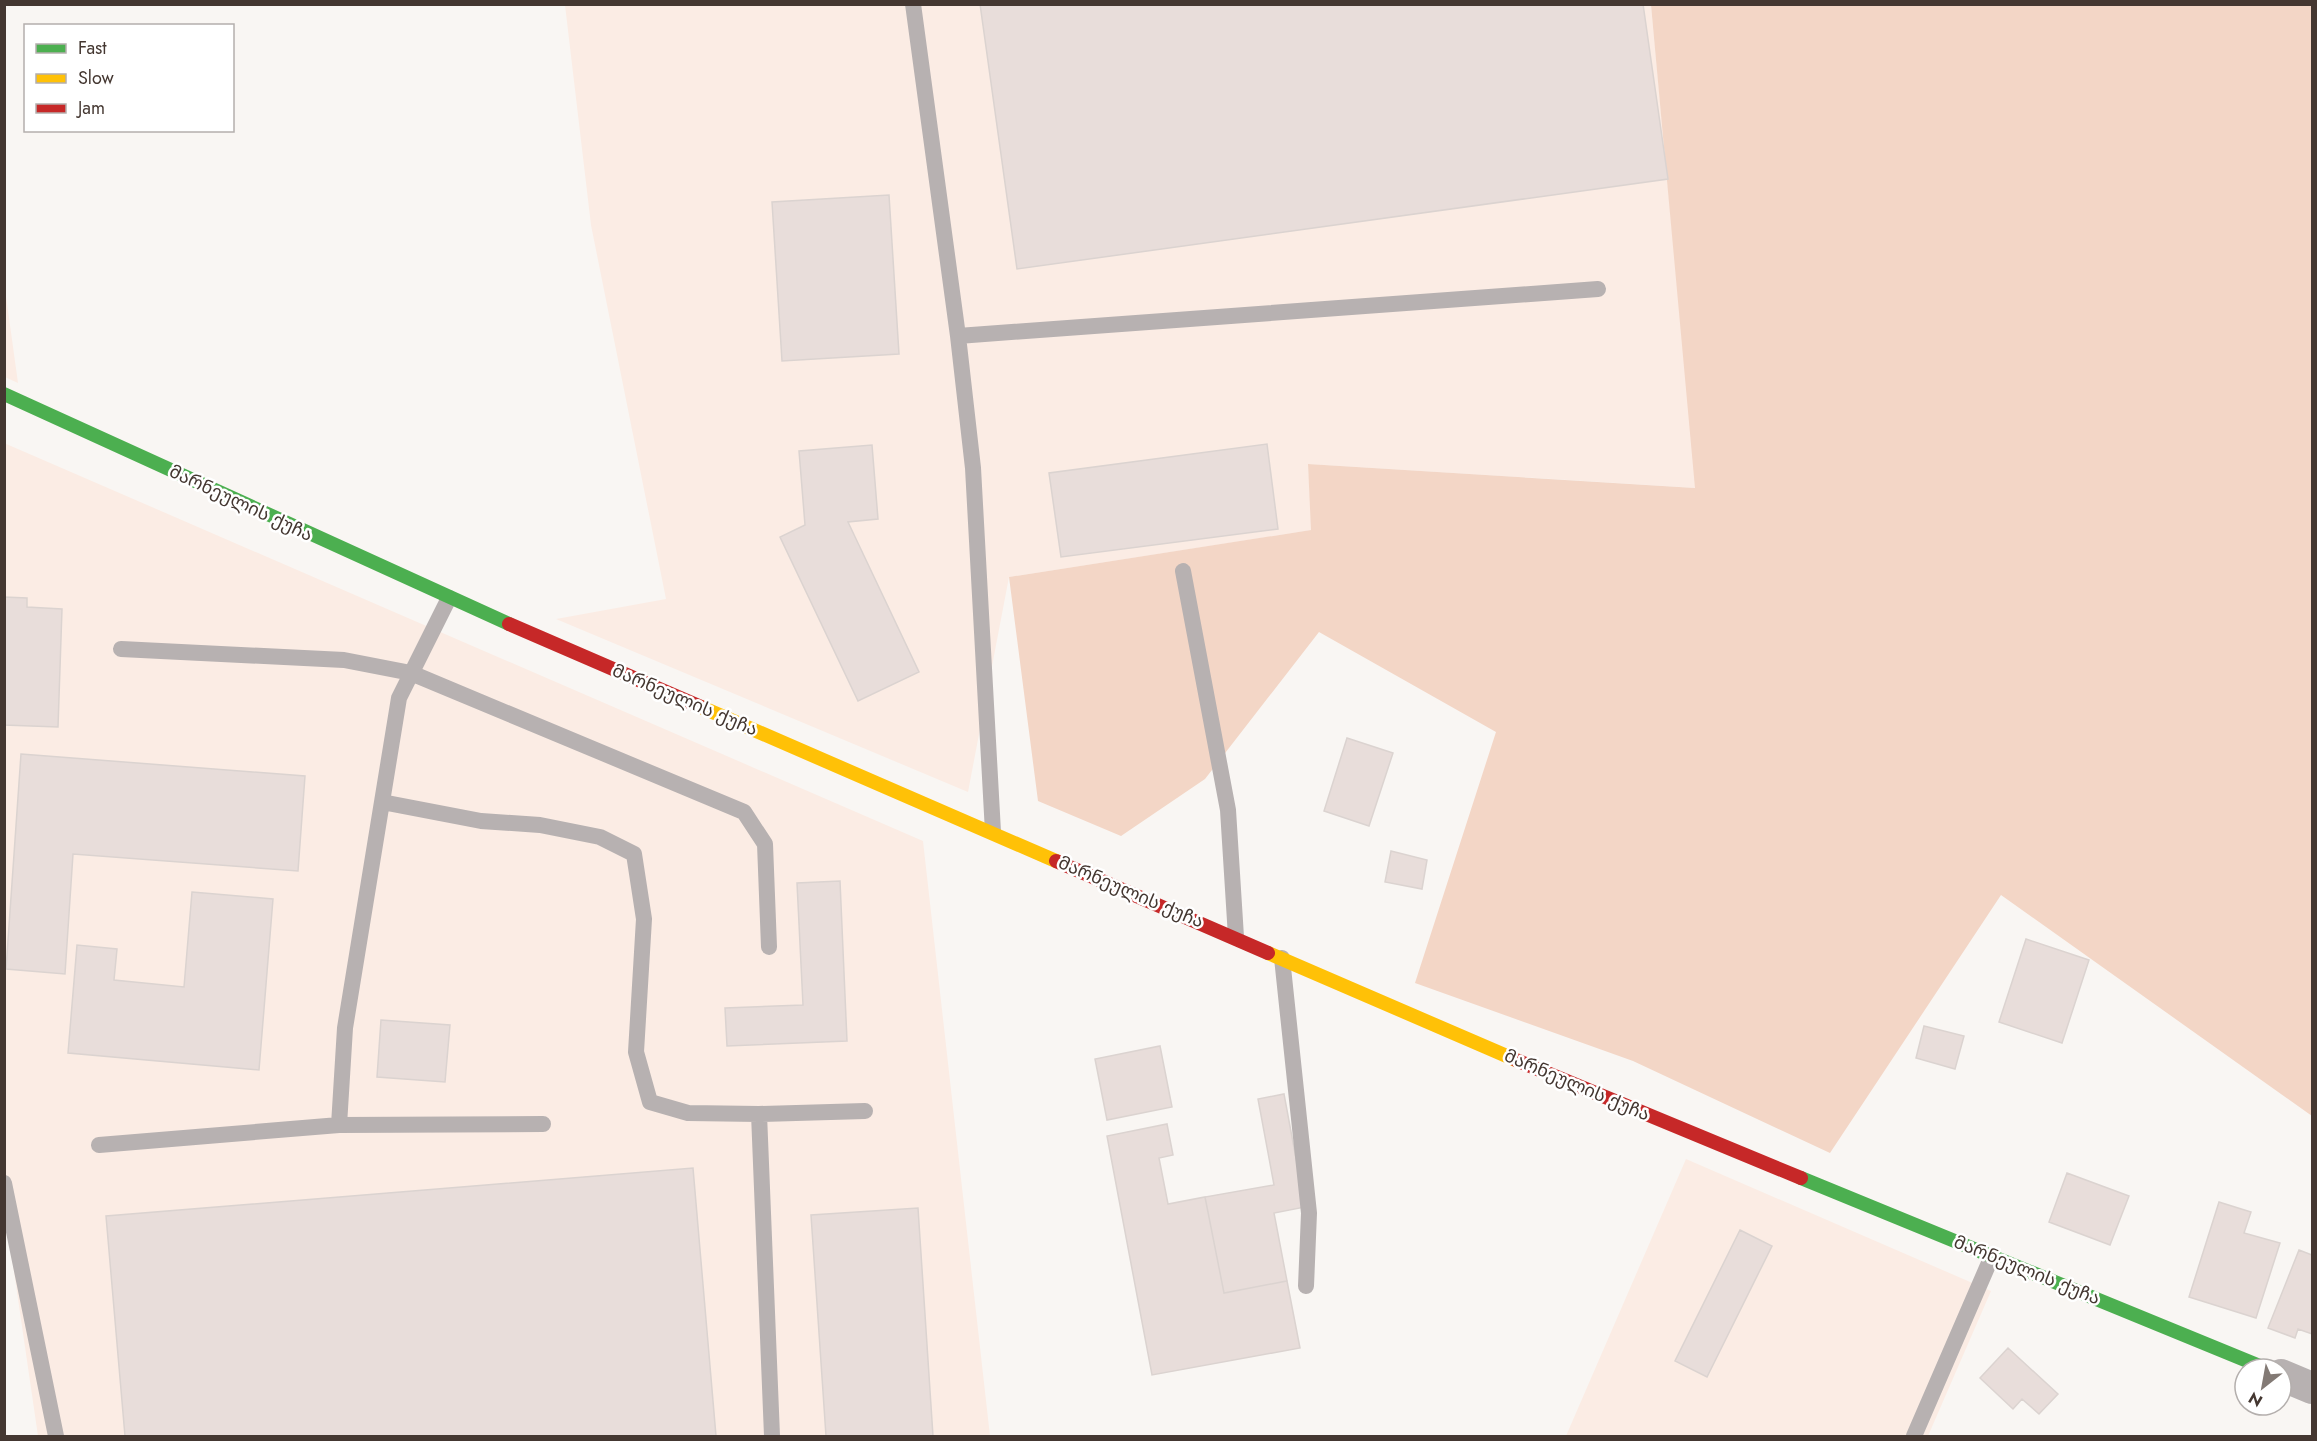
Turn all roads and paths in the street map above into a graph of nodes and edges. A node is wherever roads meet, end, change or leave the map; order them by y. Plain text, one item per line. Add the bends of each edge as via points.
1 (912, 4) edge
2 (1598, 290) dead end
3 (958, 336) junction
4 (4, 394) edge
5 (1183, 571) dead end
6 (449, 598) junction
7 (121, 650) dead end
8 (411, 673) junction
9 (382, 802) junction
10 (993, 832) junction
11 (1236, 937) junction
12 (769, 947) dead end
13 (1281, 958) junction
14 (865, 1111) dead end
15 (759, 1114) junction
16 (543, 1124) dead end
17 (339, 1125) junction
18 (99, 1145) dead end
19 (4, 1183) edge
20 (1992, 1256) junction
21 (1306, 1286) dead end
22 (2238, 1357) edge
23 (2293, 1380) edge
24 (2313, 1388) edge
25 (56, 1437) edge
26 (772, 1437) edge
27 (1914, 1437) edge

1 - 3 lane
2 - 3 lane
3 - 10 lane via 974,468
4 - 6 street, მარნეულის ქუჩა
5 - 11 lane via 1228,810
6 - 8 lane
6 - 10 street, მარნეულის ქუჩა
7 - 8 lane via 344,660
8 - 9 lane via 399,698
8 - 12 lane via 744,812 765,844
9 - 15 lane via 480,821 540,825 600,837 634,854 644,919 636,1052 650,1102 688,1113
9 - 17 lane via 345,1028
10 - 11 street, მარნეულის ქუჩა
11 - 13 street, მარნეულის ქუჩა
13 - 20 street, მარნეულის ქუჩა via 1551,1075
13 - 21 lane via 1310,1214
14 - 15 lane
15 - 26 lane
16 - 17 lane
17 - 18 lane
19 - 25 lane
20 - 22 street, მარნეულის ქუჩა
20 - 27 lane
23 - 24 street

